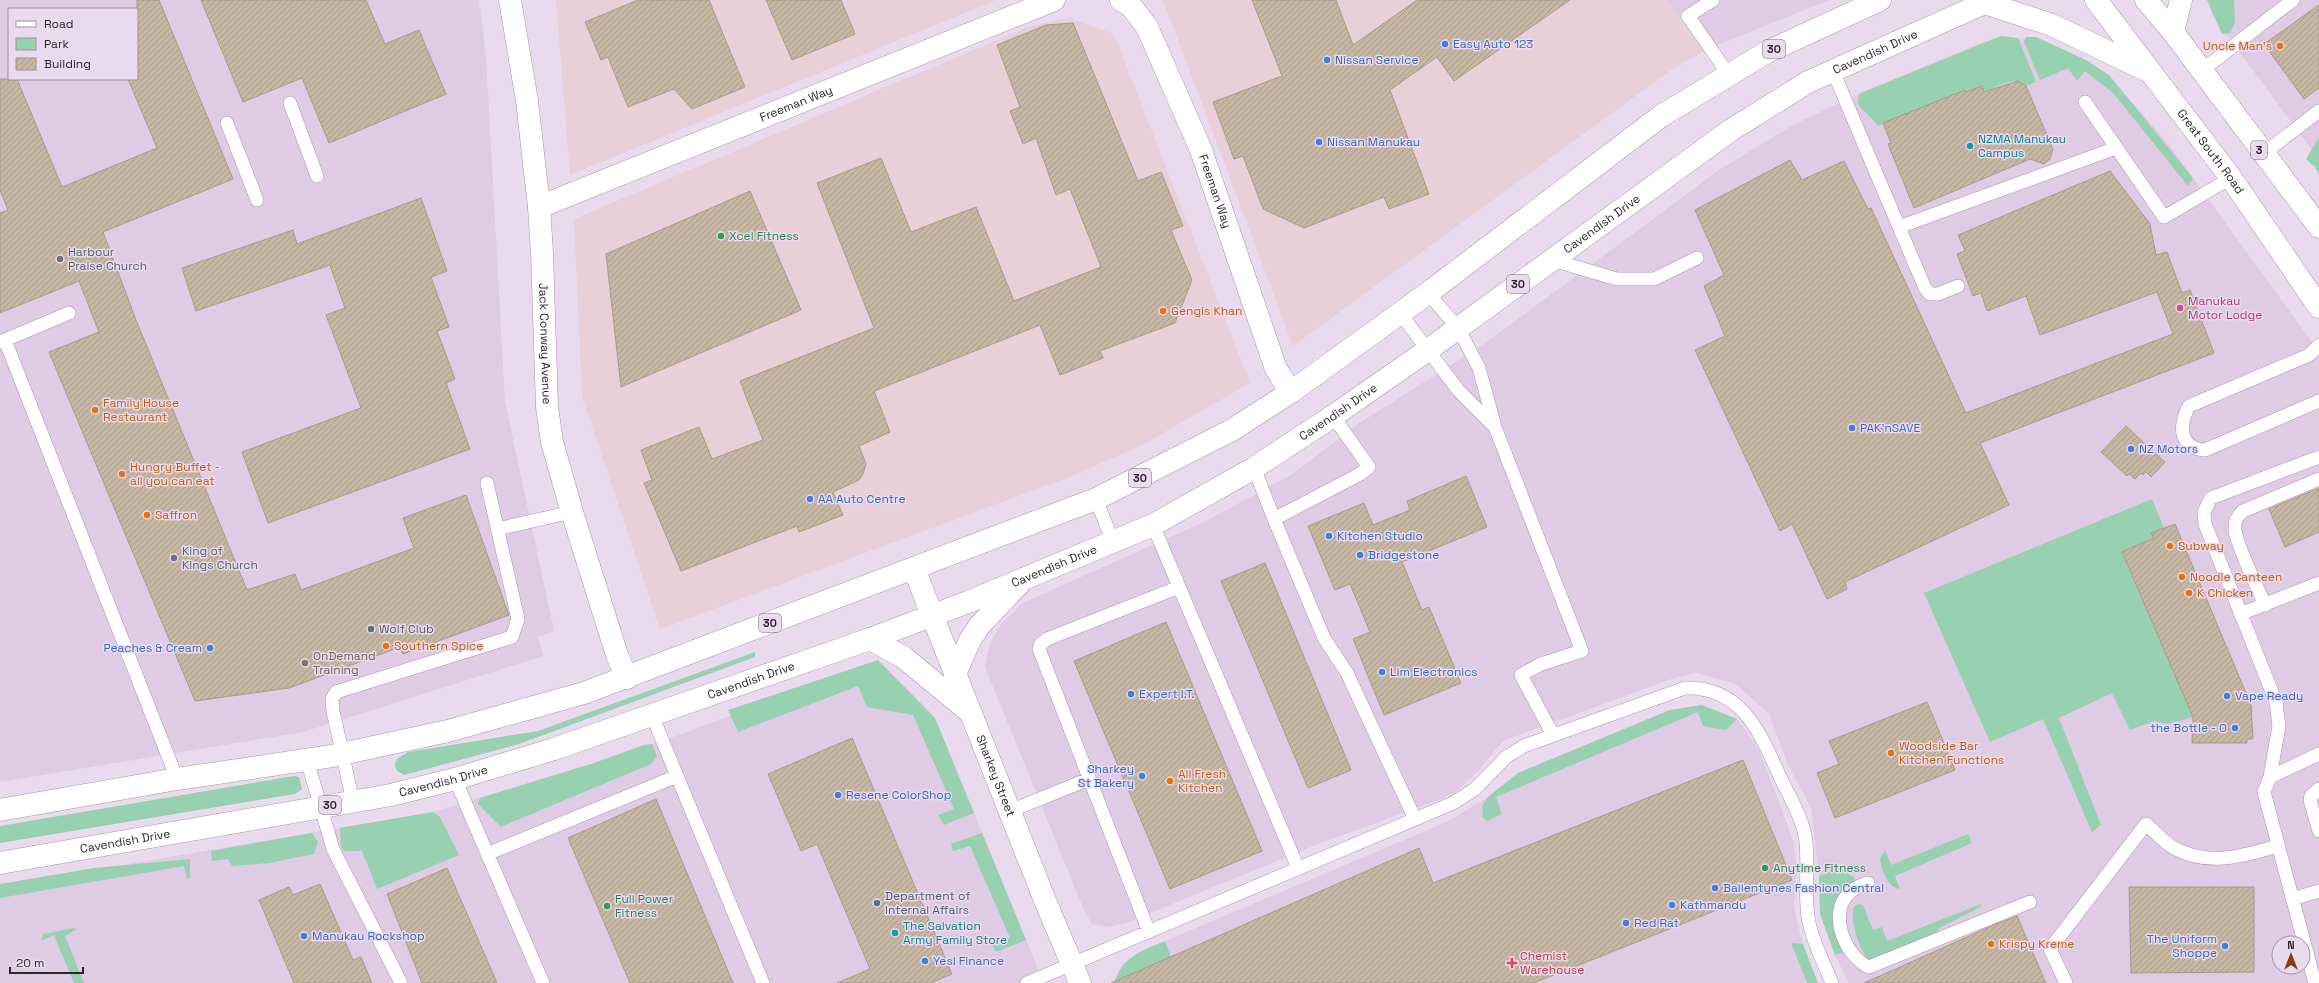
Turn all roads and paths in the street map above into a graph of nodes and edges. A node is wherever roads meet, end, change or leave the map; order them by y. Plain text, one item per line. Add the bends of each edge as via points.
1 (510, 0) edge
2 (1054, 0) edge
3 (1121, 0) edge
4 (1713, 0) edge
5 (1880, 0) edge
6 (2096, 0) edge
7 (2146, 0) edge
8 (2181, 0) edge
9 (2293, 0) edge
10 (1988, 1) edge
11 (2174, 32) junction
12 (1833, 71) junction
13 (2201, 71) junction
14 (2151, 72) junction
15 (1729, 75) junction
16 (2085, 102) dead end
17 (290, 103) dead end
18 (2319, 111) edge
19 (227, 123) dead end
20 (2116, 148) junction
21 (2263, 154) junction
22 (317, 176) dead end
23 (2231, 178) junction
24 (256, 200) dead end
25 (539, 207) junction
26 (1899, 227) junction
27 (2319, 227) edge
28 (1698, 258) dead end
29 (1552, 260) junction
30 (1958, 286) dead end
31 (1428, 293) junction
32 (2319, 307) edge
33 (69, 313) dead end
34 (1400, 313) junction
35 (1458, 328) junction
36 (2, 341) edge
37 (2319, 344) edge
38 (1428, 350) junction
39 (1291, 392) junction
40 (2319, 401) edge
41 (1333, 416) junction
42 (1495, 428) junction
43 (2319, 457) edge
44 (1254, 468) junction
45 (2319, 479) edge
46 (487, 483) dead end
47 (1096, 499) junction
48 (572, 512) junction
49 (1274, 519) junction
50 (1153, 525) junction
51 (497, 529) junction
52 (1113, 542) junction
53 (914, 568) junction
54 (1024, 579) junction
55 (2319, 583) edge
56 (1179, 587) junction
57 (2265, 605) junction
58 (2240, 614) junction
59 (932, 615) junction
60 (870, 639) junction
61 (955, 674) junction
62 (627, 678) junction
63 (971, 713) junction
64 (652, 716) junction
65 (1553, 735) junction
66 (341, 754) junction
67 (2319, 754) edge
68 (307, 760) junction
69 (677, 776) junction
70 (2270, 777) junction
71 (177, 779) junction
72 (455, 779) junction
73 (1089, 779) junction
74 (2319, 789) edge
75 (353, 802) junction
76 (1, 806) edge
77 (320, 807) junction
78 (1010, 810) junction
79 (1415, 819) junction
80 (2319, 831) edge
81 (2278, 846) junction
82 (487, 854) junction
83 (0, 863) edge
84 (1298, 868) junction
85 (1868, 883) dead end
86 (2319, 891) edge
87 (2292, 899) junction
88 (2030, 902) dead end
89 (1149, 932) junction
90 (1076, 973) edge
91 (401, 983) edge
92 (543, 983) edge
93 (763, 983) edge
94 (1027, 983) edge
95 (1832, 983) edge
96 (2066, 983) edge
97 (2315, 983) edge

1 - 25 main road, Jack Conway Avenue via 527,102
2 - 25 main road, Freeman Way
3 - 39 main road, Freeman Way via 1131,6 1147,27 1201,150 1276,369
4 - 15 lane via 1688,16
5 - 15 main road, 30 via 1767,52
6 - 14 main road, Great South Road
7 - 11 main road, 3
8 - 11 main road
9 - 13 lane
10 - 12 main road, Cavendish Drive / 30
10 - 14 main road via 2052,25
11 - 13 main road, 3
12 - 26 lane
12 - 29 main road, Cavendish Drive / 30 via 1808,82 1731,130
13 - 21 main road, 3
14 - 23 main road, Great South Road
15 - 31 main road, 30 via 1661,116
16 - 20 lane
17 - 22 lane
18 - 21 lane
19 - 24 lane
20 - 23 lane via 2164,217
20 - 26 lane
21 - 27 main road, 3
23 - 32 main road, Great South Road
25 - 48 main road, Jack Conway Avenue via 547,407 554,452
26 - 30 lane via 1925,288 1930,294 1938,294
28 - 29 lane via 1654,279 1617,279
29 - 35 main road, Cavendish Drive / 30
31 - 34 main road, 30
31 - 35 lane
33 - 36 lane
34 - 38 lane
34 - 39 main road, 30
35 - 38 main road, Cavendish Drive / 30
35 - 42 lane via 1479,368
36 - 71 lane
37 - 40 lane via 2309,356 2189,406 2183,417 2182,432 2186,442 2195,449 2205,450
38 - 41 main road, Cavendish Drive / 30
38 - 42 lane via 1458,390
39 - 47 main road, 30 via 1232,430
41 - 44 main road, Cavendish Drive / 30
41 - 49 lane via 1369,467
42 - 65 lane via 1582,651 1541,664 1521,675
43 - 58 lane via 2211,498 2207,504 2204,512 2205,524
44 - 49 lane
44 - 50 main road, Cavendish Drive / 30
45 - 57 lane via 2243,511 2235,522 2236,536
46 - 51 lane
47 - 52 lane
47 - 53 main road, 30
48 - 51 lane
48 - 62 main road, Jack Conway Avenue via 617,655
49 - 79 lane via 1324,638 1347,673
50 - 52 main road, Cavendish Drive / 30
50 - 56 lane
51 - 66 lane via 518,619 512,637 336,692 332,699
52 - 54 main road, Cavendish Drive / 30
53 - 59 main road, Sharkey Street
53 - 62 main road, 30
54 - 59 main road, Cavendish Drive / 30
54 - 61 main road via 980,625 970,640
55 - 57 lane
56 - 73 lane via 1047,639 1040,645 1039,649
56 - 84 lane
57 - 58 lane
58 - 70 lane via 2279,714
59 - 60 main road, Cavendish Drive / 30
59 - 61 main road, Sharkey Street
60 - 63 main road via 903,657
60 - 64 main road, Cavendish Drive / 30
61 - 63 main road, Sharkey Street
62 - 66 main road, 30 via 584,693 448,731
63 - 78 main road, Sharkey Street
64 - 69 lane
64 - 72 main road, Cavendish Drive / 30
65 - 79 lane via 1518,749 1506,757 1475,789 1454,803
65 - 95 lane via 1685,688 1706,689 1734,703 1758,730 1800,819 1806,849 1809,922
66 - 68 main road, 30
66 - 75 lane
67 - 70 lane
68 - 71 main road, 30
68 - 77 lane
69 - 82 lane
69 - 93 lane
70 - 81 lane via 2264,792
71 - 76 main road, 30
72 - 75 main road, Cavendish Drive / 30
72 - 82 lane
73 - 78 lane
73 - 89 lane
74 - 80 lane via 2310,800
75 - 77 main road, Cavendish Drive / 30
77 - 83 main road, Cavendish Drive / 30
77 - 91 lane via 333,849
78 - 90 main road, Sharkey Street
79 - 84 lane
81 - 87 lane
81 - 96 lane via 2231,859 2215,860 2173,847 2146,824 2050,949
82 - 92 lane
84 - 89 lane
85 - 88 lane via 1855,888 1845,898 1839,911 1841,929 1848,949 1859,963 1869,967
86 - 87 lane
87 - 97 lane
89 - 90 lane
90 - 94 lane

